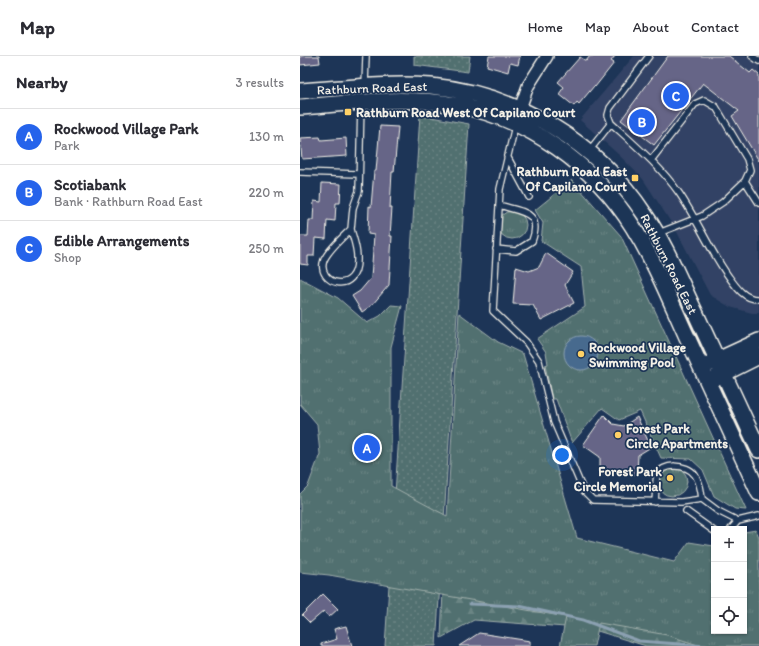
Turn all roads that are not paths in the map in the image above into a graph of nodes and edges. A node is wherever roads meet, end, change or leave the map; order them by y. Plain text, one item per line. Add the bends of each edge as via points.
1 (366, 56) edge
2 (547, 56) edge
3 (650, 56) edge
4 (752, 56) edge
5 (759, 61) edge
6 (365, 87) junction
7 (300, 91) edge
8 (361, 102) junction
9 (300, 107) edge
10 (518, 116) junction
11 (611, 123) junction
12 (508, 156) junction
13 (589, 156) junction
14 (652, 159) junction
15 (300, 172) edge
16 (358, 174) junction
17 (745, 181) junction
18 (529, 197) dead end
19 (759, 203) edge
20 (499, 205) junction
21 (693, 218) junction
22 (351, 229) junction
23 (657, 234) junction
24 (641, 240) junction
25 (496, 249) junction
26 (759, 299) edge
27 (759, 341) edge
28 (759, 356) edge
29 (720, 367) junction
30 (701, 368) junction
31 (759, 450) edge
32 (759, 493) edge
33 (702, 499) junction
34 (656, 502) junction
35 (686, 511) dead end
36 (759, 516) edge
37 (738, 521) junction
38 (734, 526) edge
39 (711, 529) edge

1 - 6 lane
2 - 10 street via 528,86
3 - 11 lane via 610,108 608,115
4 - 5 lane
6 - 7 street, Rathburn Road East
6 - 10 street, Rathburn Road East via 410,85 473,93
8 - 9 street, Rathburn Road East
8 - 10 street, Rathburn Road East via 418,100
8 - 16 lane via 362,127
10 - 12 lane
10 - 13 street, Rathburn Road East via 554,127
10 - 24 street, Rathburn Road East via 590,171 623,212
11 - 13 lane
11 - 14 lane
12 - 18 lane
12 - 20 lane
13 - 23 street, Rathburn Road East via 624,187
14 - 17 lane via 695,104 704,100 716,107 747,159 750,170
14 - 21 lane via 680,194
15 - 16 lane
16 - 22 lane via 359,191 353,208
17 - 19 lane
17 - 21 lane via 724,202 702,216
20 - 25 lane
20 - 25 lane via 532,217 536,229 532,241 516,250
21 - 23 lane
21 - 26 lane via 736,286 753,300
22 - 22 lane via 330,251 324,262 325,274 336,283 348,281 356,272 357,256
23 - 24 lane
23 - 29 street, Rathburn Road East
24 - 30 street, Rathburn Road East
25 - 34 lane via 493,311 526,342 539,361 554,422 583,490 593,500
27 - 29 street
28 - 29 street
29 - 30 street
29 - 31 street, Rathburn Road East
30 - 32 street, Rathburn Road East
33 - 34 lane
33 - 34 lane via 700,485 694,473 685,467 671,466 660,472 656,478
33 - 37 lane
35 - 39 lane
36 - 37 lane
37 - 38 lane

